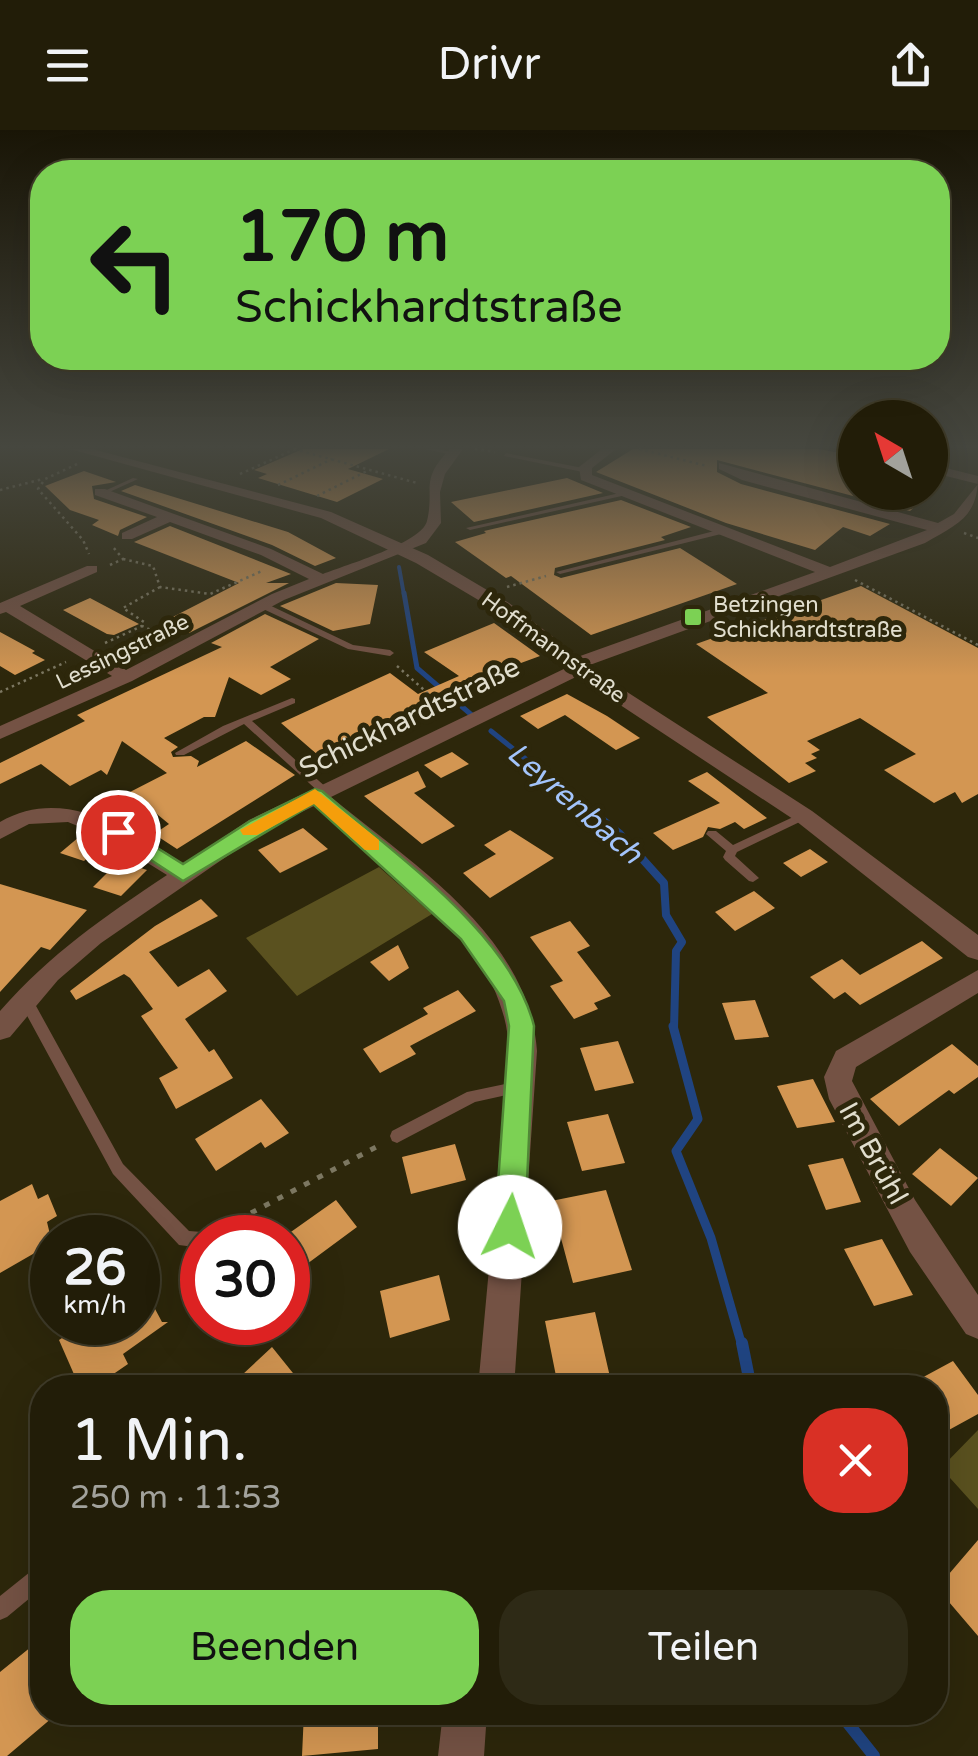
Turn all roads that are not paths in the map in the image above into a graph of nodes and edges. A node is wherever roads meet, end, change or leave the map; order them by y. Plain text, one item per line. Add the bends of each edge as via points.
1 (153, 525) edge
2 (191, 525) edge
3 (343, 525) edge
4 (433, 525) edge
5 (484, 525) edge
6 (706, 525) edge
7 (927, 525) edge
8 (947, 525) edge
9 (470, 528) dead end
10 (942, 529) junction
11 (722, 531) junction
12 (128, 536) road end
13 (401, 548) junction
14 (91, 562) road end
15 (560, 572) road end
16 (834, 572) junction
17 (322, 579) junction
18 (262, 605) junction
19 (4, 608) edge
20 (390, 653) road end
21 (578, 666) junction
22 (126, 677) junction
23 (292, 701) dead end
24 (244, 720) junction
25 (0, 734) edge
26 (180, 753) dead end
27 (320, 793) junction
28 (804, 816) junction
29 (0, 832) edge
30 (712, 834) dead end
31 (732, 850) junction
32 (183, 874) junction
33 (752, 878) dead end
34 (978, 950) edge
35 (978, 980) edge
36 (24, 999) junction
37 (0, 1029) edge
38 (521, 1087) junction
39 (398, 1136) road end
40 (180, 1233) edge
41 (978, 1322) edge
42 (497, 1375) edge
43 (30, 1585) edge
44 (0, 1610) edge
45 (464, 1725) edge
46 (461, 1756) edge

1 - 12 street
2 - 17 street
3 - 13 street, Hoffmannstraße
4 - 13 street via 427,536
5 - 9 lane
6 - 11 street
7 - 10 street
8 - 10 street, Schickhardtstraße
10 - 16 street, Schickhardtstraße
11 - 15 lane
11 - 16 street
13 - 17 street, Lessingstraße
13 - 21 street, Hoffmannstraße via 483,594
14 - 19 street
16 - 21 street, Schickhardtstraße
17 - 18 street, Lessingstraße
18 - 20 lane via 351,647
18 - 22 street, Lessingstraße
19 - 22 street
21 - 27 street, Schickhardtstraße
21 - 28 street, Hoffmannstraße
22 - 25 street, Lessingstraße
23 - 24 lane
24 - 26 lane
24 - 27 lane
27 - 32 street, Schickhardtstraße
27 - 38 street via 469,933 504,978 522,1026
28 - 31 lane
28 - 34 street, Hoffmannstraße
29 - 32 street via 17,818 50,811 118,832
30 - 31 lane
31 - 33 lane via 728,857
32 - 36 street, Schickhardtstraße via 92,937
35 - 41 street, Im Brühl via 846,1059 837,1080 918,1230
36 - 37 street, Schickhardtstraße
36 - 40 lane via 118,1169
38 - 39 lane via 472,1096
38 - 42 street
43 - 44 lane
45 - 46 street

